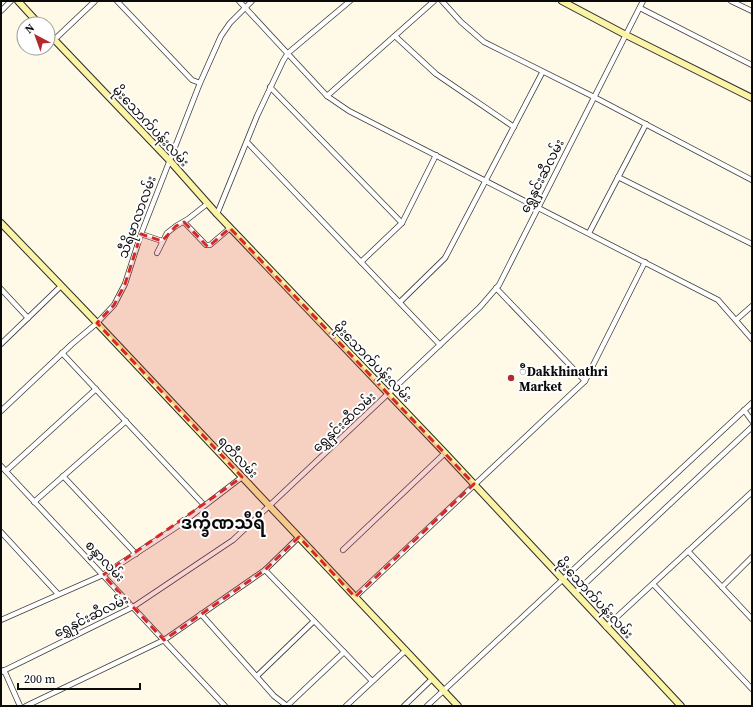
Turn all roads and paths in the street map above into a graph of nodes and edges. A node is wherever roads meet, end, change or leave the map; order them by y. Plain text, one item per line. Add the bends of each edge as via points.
1 (11, 1) edge
2 (18, 1) edge
3 (95, 1) edge
4 (117, 1) edge
5 (239, 1) edge
6 (252, 1) edge
7 (350, 1) edge
8 (434, 1) edge
9 (442, 1) edge
10 (562, 1) edge
11 (643, 1) edge
12 (731, 1) edge
13 (245, 7) junction
14 (640, 8) junction
15 (1, 11) edge
16 (752, 12) edge
17 (32, 16) edge
18 (395, 36) junction
19 (626, 36) junction
20 (56, 38) edge
21 (56, 42) edge
22 (288, 53) junction
23 (752, 66) edge
24 (542, 72) junction
25 (200, 83) junction
26 (270, 87) junction
27 (327, 96) junction
28 (594, 97) junction
29 (752, 98) edge
30 (646, 124) junction
31 (514, 127) junction
32 (246, 142) junction
33 (436, 154) junction
34 (170, 161) junction
35 (618, 177) junction
36 (487, 180) junction
37 (752, 180) edge
38 (207, 204) junction
39 (539, 207) junction
40 (217, 214) junction
41 (184, 222) junction
42 (1, 223) edge
43 (402, 223) junction
44 (230, 228) junction
45 (589, 233) junction
46 (141, 234) junction
47 (162, 241) junction
48 (752, 244) edge
49 (157, 253) dead end
50 (361, 262) junction
51 (645, 262) junction
52 (61, 286) junction
53 (496, 288) junction
54 (1, 289) edge
55 (400, 302) junction
56 (752, 306) edge
57 (28, 318) junction
58 (736, 320) junction
59 (97, 323) junction
60 (752, 339) edge
61 (1, 344) edge
62 (440, 345) junction
63 (62, 353) junction
64 (585, 381) junction
65 (96, 389) junction
66 (389, 394) junction
67 (752, 403) edge
68 (744, 410) junction
69 (1, 411) edge
70 (126, 421) junction
71 (752, 421) edge
72 (752, 427) edge
73 (445, 453) junction
74 (1, 466) edge
75 (6, 471) junction
76 (63, 476) junction
77 (242, 477) junction
78 (474, 484) junction
79 (752, 492) edge
80 (34, 502) junction
81 (204, 506) junction
82 (270, 506) junction
83 (1, 532) edge
84 (299, 538) junction
85 (344, 550) dead end
86 (688, 551) junction
87 (136, 554) junction
88 (752, 557) edge
89 (265, 570) junction
90 (103, 575) junction
91 (563, 580) junction
92 (653, 584) junction
93 (722, 587) junction
94 (575, 593) junction
95 (58, 594) junction
96 (355, 597) junction
97 (133, 607) junction
98 (201, 614) junction
99 (752, 619) edge
100 (1, 620) edge
101 (314, 621) junction
102 (606, 627) junction
103 (164, 640) junction
104 (406, 650) junction
105 (344, 652) junction
106 (2, 671) edge
107 (257, 676) junction
108 (432, 679) junction
109 (372, 681) junction
110 (752, 689) edge
111 (443, 690) junction
112 (455, 705) edge
113 (20, 706) edge
114 (26, 706) edge
115 (225, 706) edge
116 (287, 706) edge
117 (346, 706) edge
118 (404, 706) edge
119 (427, 706) edge
120 (681, 706) edge

1 - 15 street
2 - 17 street
3 - 20 street
4 - 25 street via 192,80
5 - 13 street
6 - 13 street, သီရိမာလာလမ်း
7 - 22 street
8 - 18 street
9 - 24 street via 484,42
10 - 19 street
11 - 14 street, ရွှေနှင်းဆီလမ်း
12 - 16 street
13 - 22 street
13 - 25 street, သီရိမာလာလမ်း via 221,36
14 - 19 street, ရွှေနှင်းဆီလမ်း
14 - 23 street
18 - 27 street
18 - 31 street via 436,74
19 - 28 street, ရွှေနှင်းဆီလမ်း
19 - 29 street
21 - 34 street, မိုးသောက်ပန်းလမ်း
22 - 26 street
22 - 27 street
24 - 28 street
24 - 31 street
25 - 34 street, သီရိမာလာလမ်း
26 - 32 street
26 - 43 street
27 - 33 street via 349,111
28 - 30 street
28 - 39 street, ရွှေနှင်းဆီလမ်း
30 - 35 street
30 - 37 street
31 - 36 street
32 - 40 street
32 - 50 street
33 - 36 street
33 - 43 street
34 - 38 street, မိုးသောက်ပန်းလမ်း
34 - 46 street, သီရိမာလာလမ်း
35 - 45 street
35 - 48 street
36 - 39 street
36 - 55 street via 445,258
38 - 40 street, မိုးသောက်ပန်းလမ်း
38 - 41 street
39 - 45 street
39 - 53 street, ရွှေနှင်းဆီလမ်း
40 - 44 street, မိုးသောက်ပန်းလမ်း
41 - 44 street via 210,246
41 - 47 street via 176,226
42 - 52 street, ရတီလမ်း
43 - 50 street
44 - 66 street, မိုးသောက်ပန်းလမ်း
45 - 51 street
46 - 47 street
46 - 59 street, သီရိမာလာလမ်း via 125,284 114,305
47 - 49 street
50 - 55 street
51 - 58 street via 718,300
51 - 64 street
52 - 57 street
52 - 59 street, ရတီလမ်း
53 - 62 street, ရွှေနှင်းဆီလမ်း
53 - 64 street
54 - 57 street
55 - 62 street
56 - 58 street
57 - 61 street
58 - 60 street
59 - 63 street, သီရိမာလာလမ်း
59 - 77 street, ရတီလမ်း
62 - 66 street, ရွှေနှင်းဆီလမ်း
63 - 65 street
63 - 69 street, သီရိမာလာလမ်း
64 - 78 street
65 - 70 street
65 - 75 street
66 - 73 street, မိုးသောက်ပန်းလမ်း
66 - 82 street, ရွှေနှင်းဆီလမ်း
67 - 68 street
68 - 71 street
68 - 91 street
70 - 76 street
70 - 81 street
72 - 94 street
73 - 78 street, မိုးသောက်ပန်းလမ်း
73 - 85 street
74 - 75 street, စန္ဒာလမ်း
75 - 80 street, စန္ဒာလမ်း
76 - 80 street
76 - 87 street
77 - 81 street
77 - 82 street, ရတီလမ်း
78 - 91 street, မိုးသောက်ပန်းလမ်း
78 - 96 street
79 - 86 street
80 - 90 street, စန္ဒာလမ်း
81 - 87 street
82 - 84 street, ရတီလမ်း
82 - 97 street, ရွှေနှင်းဆီလမ်း via 233,540
83 - 95 street
84 - 89 street
84 - 96 street, ရတီလမ်း
86 - 92 street
86 - 93 street
87 - 90 street
88 - 93 street
89 - 98 street
89 - 101 street
90 - 95 street
90 - 97 street, စန္ဒာလမ်း
91 - 94 street, မိုးသောက်ပန်းလမ်း
91 - 111 street
92 - 102 street
92 - 110 street
93 - 99 street
94 - 102 street, မိုးသောက်ပန်းလမ်း
95 - 100 street
96 - 104 street, ရတီလမ်း
97 - 103 street, စန္ဒာလမ်း
97 - 106 street, ရွှေနှင်းဆီလမ်း
98 - 103 street
98 - 107 street
101 - 105 street
101 - 107 street
102 - 120 street, မိုးသောက်ပန်းလမ်း
103 - 114 street
103 - 115 street, စန္ဒာလမ်း
104 - 108 street, ရတီလမ်း
104 - 109 street
105 - 109 street
105 - 116 street
106 - 113 street
107 - 116 street via 274,696
108 - 111 street, ရတီလမ်း
108 - 118 street
109 - 117 street
111 - 112 street, ရတီလမ်း
111 - 119 street

